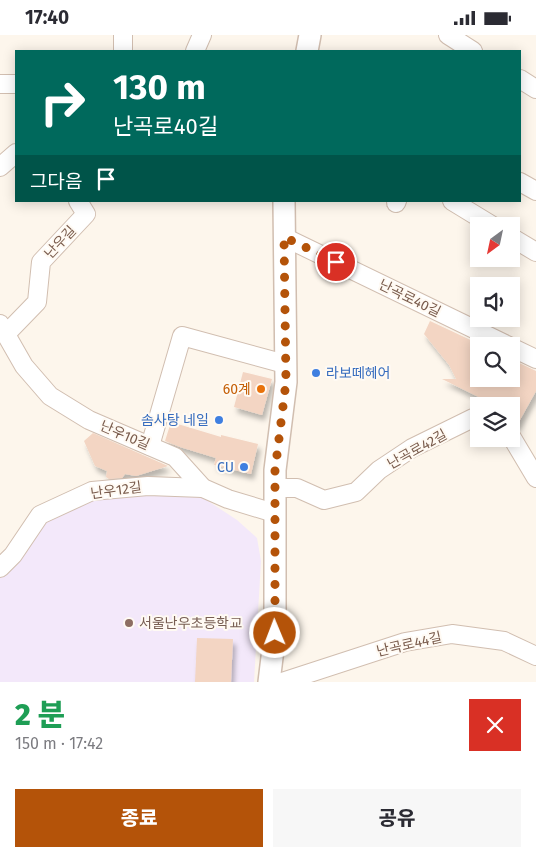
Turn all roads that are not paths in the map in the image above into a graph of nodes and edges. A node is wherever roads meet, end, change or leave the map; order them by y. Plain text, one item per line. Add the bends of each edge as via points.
1 (123, 35) edge
2 (202, 35) edge
3 (310, 35) edge
4 (448, 35) edge
5 (123, 50) edge
6 (195, 50) edge
7 (307, 50) edge
8 (471, 50) edge
9 (521, 80) edge
10 (0, 84) edge
11 (15, 84) edge
12 (536, 89) edge
13 (15, 154) edge
14 (0, 167) edge
15 (521, 182) edge
16 (536, 191) edge
17 (79, 202) edge
18 (284, 202) edge
19 (454, 202) edge
20 (478, 217) edge
21 (284, 237) junction
22 (520, 242) edge
23 (536, 252) edge
24 (3, 329) edge
25 (489, 337) edge
26 (520, 352) edge
27 (536, 359) edge
28 (285, 364) junction
29 (470, 419) edge
30 (150, 446) junction
31 (518, 447) edge
32 (536, 478) edge
33 (203, 488) junction
34 (274, 488) junction
35 (274, 513) junction
36 (0, 568) edge
37 (536, 655) edge
38 (269, 682) edge
39 (282, 682) edge

1 - 5 street
2 - 6 street
3 - 7 street
4 - 8 street
9 - 12 street
10 - 11 street
13 - 14 street
15 - 16 street
17 - 24 street, 난우길 via 86,214 41,262 37,303
18 - 21 street
19 - 20 street
21 - 25 street, 난곡로40길
21 - 28 street
22 - 23 street
24 - 30 street, 난우10길 via 24,366 50,396 89,420
26 - 27 street, 난곡로40길
28 - 30 street via 182,336
28 - 34 street via 286,382
29 - 34 street, 난곡로42길 via 412,448 379,470 356,492 324,500 297,488
30 - 33 street, 난우10길 via 175,457
31 - 32 street
33 - 35 street, 난우10길
33 - 36 street, 난우12길 via 148,486 92,491 40,515 13,555
34 - 35 street
35 - 38 street via 275,633
37 - 39 street, 난곡로44길 via 504,641 452,634 405,642

